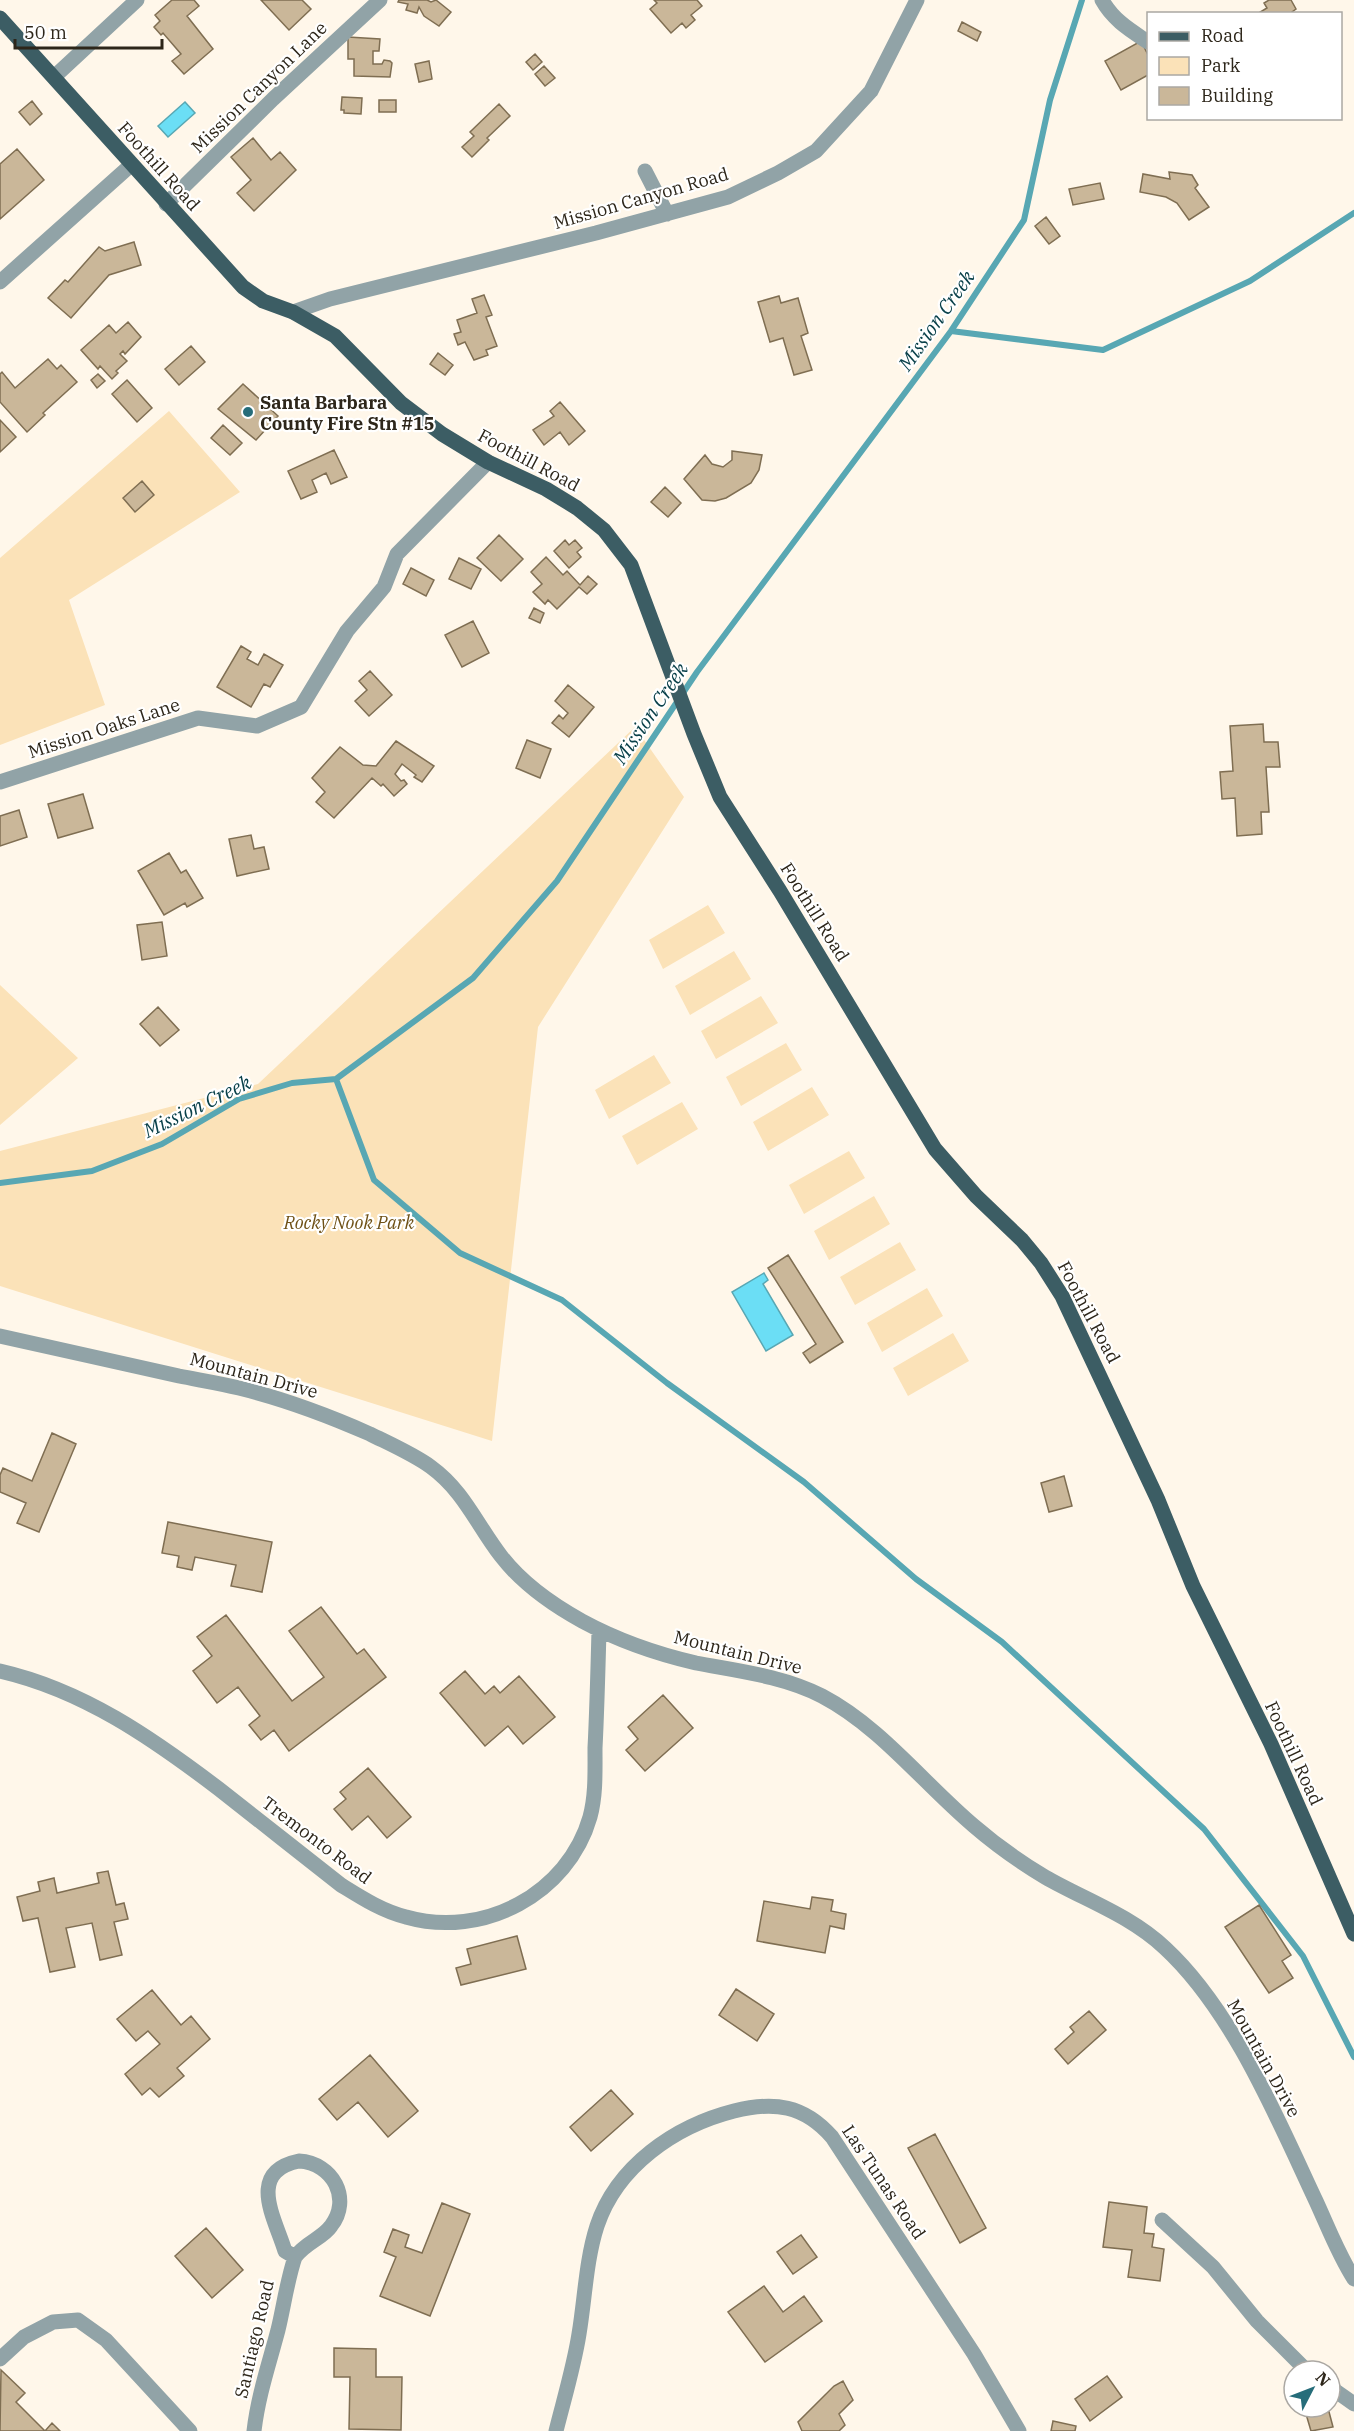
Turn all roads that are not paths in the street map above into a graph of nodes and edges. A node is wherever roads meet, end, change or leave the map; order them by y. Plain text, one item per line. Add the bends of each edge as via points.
1 (137, 0) edge
2 (380, 0) edge
3 (917, 0) edge
4 (1102, 0) edge
5 (0, 18) edge
6 (1147, 41) edge
7 (54, 77) junction
8 (131, 165) junction
9 (645, 171) dead end
10 (166, 204) junction
11 (667, 214) junction
12 (0, 282) edge
13 (293, 312) junction
14 (488, 462) junction
15 (0, 782) edge
16 (0, 1336) edge
17 (599, 1630) junction
18 (0, 1671) edge
19 (1354, 1934) edge
20 (1162, 2220) dead end
21 (296, 2257) junction
22 (1354, 2279) edge
23 (1295, 2359) edge
24 (0, 2360) edge
25 (190, 2431) edge
26 (254, 2431) edge
27 (556, 2431) edge
28 (1019, 2431) edge

1 - 7 street
2 - 10 street, Mission Canyon Lane
3 - 11 street, Mission Canyon Road via 871,91 816,151 728,197
4 - 6 street via 1109,13
5 - 7 main road, Foothill Road
7 - 8 main road, Foothill Road
8 - 10 main road, Foothill Road
8 - 12 street
9 - 11 street
10 - 13 main road, Foothill Road via 243,287 263,301
11 - 13 street, Mission Canyon Road via 330,299
13 - 14 main road, Foothill Road via 335,336 401,403
14 - 15 street, Mission Oaks Lane via 397,554 384,587 347,631 301,707 257,726 198,718
14 - 19 main road, Foothill Road via 577,508 604,530 631,565 720,797 935,1149 1022,1240 1062,1296 1158,1500 1193,1586 1271,1744
16 - 17 street, Mountain Drive via 236,1387 291,1402 385,1441 429,1465 451,1483 501,1557 551,1602
17 - 18 street, Tremonto Road via 594,1788 584,1835 557,1876 536,1895 497,1914 464,1921 408,1918 366,1901 135,1729 87,1701
17 - 22 street, Mountain Drive via 652,1651 766,1676 823,1696 882,1740 973,1826 1009,1854 1111,1910 1163,1946 1217,2011 1242,2051 1339,2256
20 - 23 street via 1213,2267 1257,2321
21 - 21 street, Santiago Road via 285,2252 269,2208 268,2186 279,2168 288,2163 310,2162 329,2173 338,2194 338,2208 331,2228 303,2247
21 - 26 street, Santiago Road via 287,2281
24 - 25 street via 24,2337 53,2322 78,2320 106,2340
27 - 28 street, Las Tunas Road via 579,2336 597,2226 606,2205 626,2176 660,2145 688,2127 735,2110 776,2105 803,2113 832,2137 975,2354

